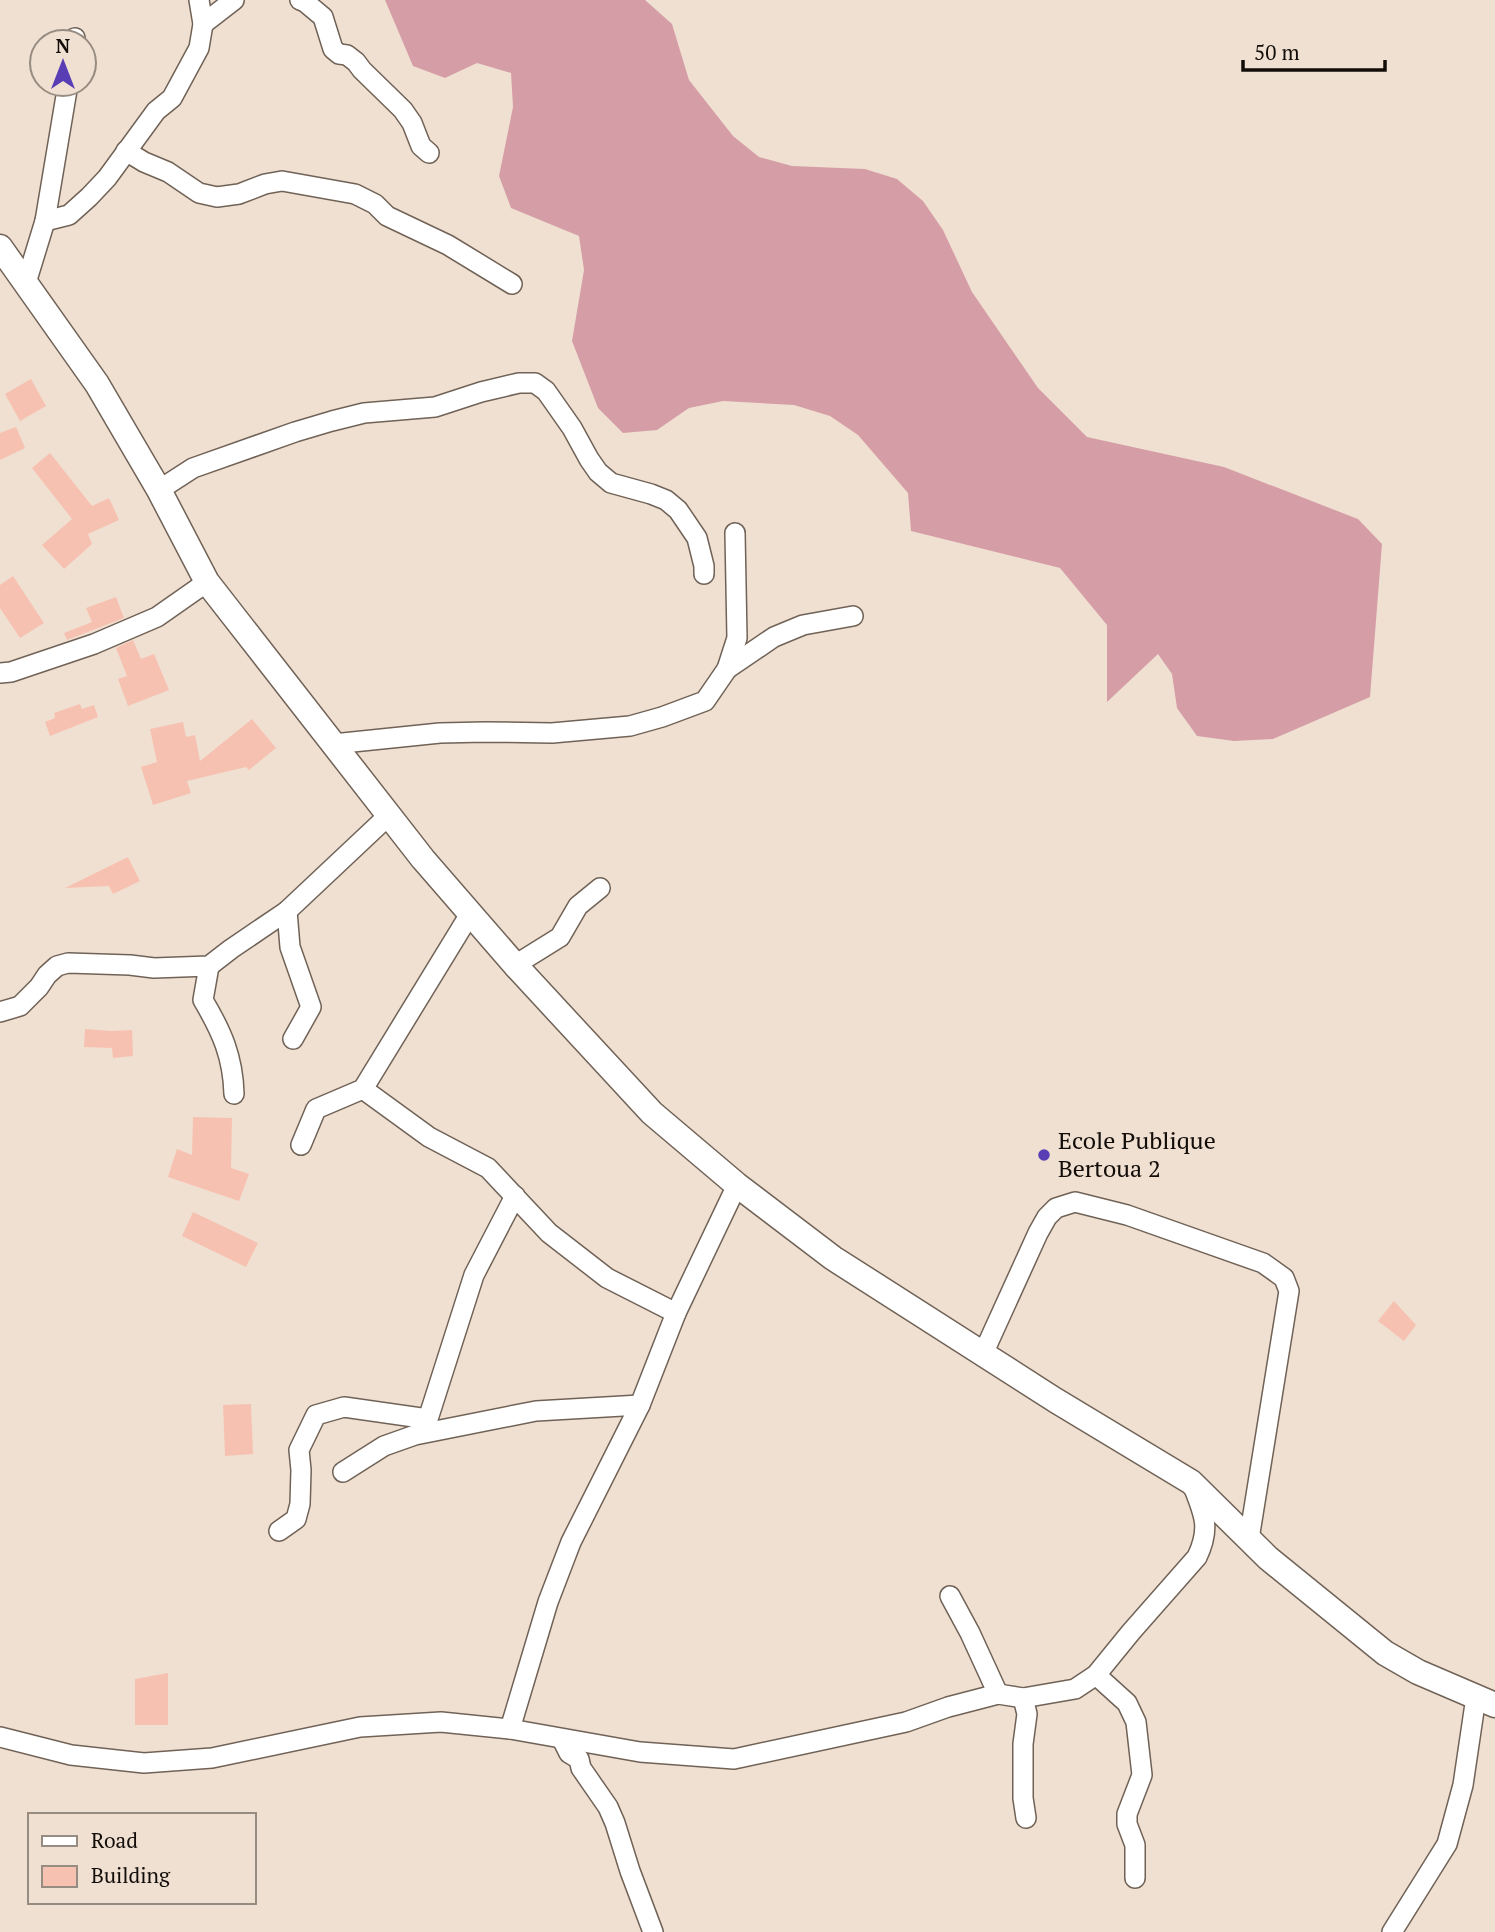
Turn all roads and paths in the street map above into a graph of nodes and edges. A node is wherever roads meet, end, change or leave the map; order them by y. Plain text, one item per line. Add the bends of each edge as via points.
1 (199, 0) edge
2 (234, 0) edge
3 (300, 0) edge
4 (203, 24) junction
5 (66, 98) edge
6 (126, 151) junction
7 (429, 153) dead end
8 (45, 221) junction
9 (0, 247) edge
10 (26, 283) junction
11 (512, 284) dead end
12 (159, 490) junction
13 (735, 533) dead end
14 (704, 574) dead end
15 (207, 582) junction
16 (853, 616) dead end
17 (727, 669) junction
18 (0, 674) edge
19 (333, 744) junction
20 (388, 816) junction
21 (600, 888) dead end
22 (287, 911) junction
23 (470, 914) junction
24 (515, 965) junction
25 (209, 966) junction
26 (0, 1012) edge
27 (293, 1039) dead end
28 (363, 1089) junction
29 (234, 1094) dead end
30 (301, 1144) dead end
31 (737, 1185) junction
32 (515, 1196) junction
33 (676, 1312) junction
34 (983, 1354) junction
35 (640, 1405) junction
36 (343, 1472) dead end
37 (1191, 1482) junction
38 (279, 1531) dead end
39 (1249, 1539) junction
40 (950, 1596) dead end
41 (1096, 1675) junction
42 (998, 1694) junction
43 (1023, 1698) junction
44 (1486, 1701) edge
45 (510, 1729) junction
46 (0, 1737) edge
47 (562, 1739) junction
48 (1026, 1818) dead end
49 (1135, 1878) dead end
50 (653, 1932) edge
51 (1391, 1932) edge

1 - 4 street
2 - 4 street
3 - 7 street via 323,17 333,49 356,62 403,110
4 - 6 street via 199,48 172,98 156,111
5 - 8 street
6 - 8 street via 107,178 69,215
6 - 11 street via 199,193 218,197 282,181 355,194
8 - 10 street
9 - 10 street
10 - 12 street via 97,384
12 - 14 street via 193,468 332,421 364,413 435,407 481,392 535,383 546,391 598,472 611,483 666,500 678,510 697,538
12 - 15 street
13 - 17 street via 737,638
15 - 18 street via 158,617 94,644
15 - 19 street
16 - 17 street via 803,625 774,637
17 - 19 street via 705,701 630,726 552,733 440,733
19 - 20 street
20 - 22 street
20 - 23 street
21 - 24 street via 578,906 560,937
22 - 25 street
22 - 27 street via 290,947 311,1007
23 - 24 street
23 - 28 street
24 - 31 street via 652,1113
25 - 26 street via 68,963 57,966 20,1006
25 - 29 street via 203,1000 218,1025 233,1069
28 - 30 street via 316,1109
28 - 32 street via 429,1137 488,1168
31 - 33 street
31 - 34 street via 833,1258
32 - 33 street via 549,1233 607,1278
32 - 38 street via 474,1275 428,1419 344,1407 316,1415 299,1450 302,1471 296,1519
33 - 35 street
34 - 37 street
34 - 39 street via 1038,1233 1056,1208 1075,1202 1127,1215 1264,1264 1284,1278 1289,1291
35 - 36 street via 536,1411 415,1435 384,1446
35 - 45 street via 571,1542
37 - 39 street
37 - 41 street via 1206,1527 1197,1557
39 - 44 street via 1385,1653
40 - 42 street
41 - 43 street via 1075,1689
41 - 49 street via 1127,1703 1136,1722 1142,1775 1127,1814 1135,1845
42 - 43 street
42 - 47 street via 906,1722 734,1759 640,1752
43 - 48 street via 1027,1714 1023,1744
44 - 51 street via 1447,1844
45 - 46 street via 441,1721 360,1727 212,1758 144,1763 71,1755
45 - 47 street
47 - 50 street via 608,1807

